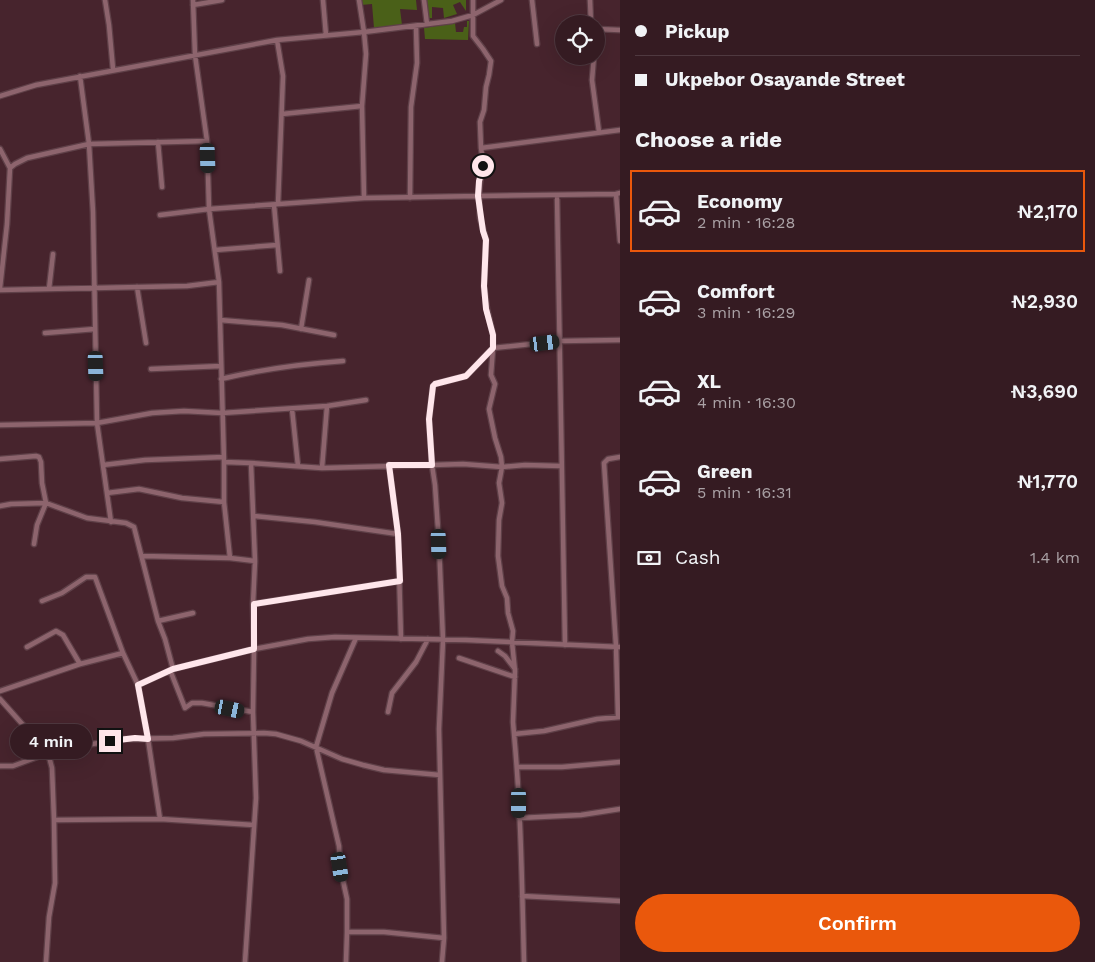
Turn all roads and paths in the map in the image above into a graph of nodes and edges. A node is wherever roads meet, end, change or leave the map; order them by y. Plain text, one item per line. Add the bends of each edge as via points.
1 (105, 0) edge
2 (222, 0) edge
3 (323, 0) edge
4 (359, 0) edge
5 (424, 0) edge
6 (473, 0) edge
7 (501, 0) edge
8 (532, 0) edge
9 (590, 0) edge
10 (193, 2) edge
11 (473, 15) junction
12 (591, 15) edge
13 (427, 24) junction
14 (416, 26) junction
15 (605, 29) edge
16 (620, 30) edge
17 (364, 32) junction
18 (326, 36) junction
19 (277, 40) junction
20 (537, 44) dead end
21 (195, 55) junction
22 (593, 65) edge
23 (113, 69) junction
24 (80, 76) junction
25 (0, 96) edge
26 (362, 106) junction
27 (282, 114) junction
28 (620, 130) edge
29 (599, 132) junction
30 (207, 141) junction
31 (158, 142) junction
32 (90, 144) junction
33 (481, 148) junction
34 (0, 149) edge
35 (10, 168) junction
36 (162, 188) dead end
37 (618, 193) edge
38 (557, 195) junction
39 (478, 196) junction
40 (364, 198) junction
41 (410, 198) junction
42 (276, 205) junction
43 (210, 209) junction
44 (160, 215) dead end
45 (0, 223) edge
46 (7, 224) junction
47 (620, 241) edge
48 (277, 245) junction
49 (215, 250) junction
50 (53, 254) dead end
51 (280, 271) dead end
52 (309, 280) dead end
53 (219, 282) junction
54 (137, 287) junction
55 (0, 289) edge
56 (49, 289) junction
57 (94, 289) junction
58 (220, 320) junction
59 (95, 329) junction
60 (300, 329) junction
61 (45, 333) dead end
62 (334, 335) dead end
63 (620, 340) edge
64 (560, 341) junction
65 (146, 344) dead end
66 (493, 348) junction
67 (343, 361) dead end
68 (221, 366) junction
69 (151, 369) dead end
70 (221, 379) junction
71 (366, 400) dead end
72 (327, 406) junction
73 (292, 409) junction
74 (222, 413) junction
75 (97, 423) junction
76 (0, 426) edge
77 (620, 457) edge
78 (0, 459) edge
79 (224, 460) junction
80 (251, 463) junction
81 (103, 465) junction
82 (389, 465) junction
83 (432, 465) junction
84 (298, 466) junction
85 (561, 466) junction
86 (502, 467) junction
87 (322, 468) junction
88 (107, 493) junction
89 (224, 502) junction
90 (46, 503) junction
91 (0, 506) edge
92 (254, 516) junction
93 (111, 522) junction
94 (398, 534) junction
95 (34, 544) dead end
96 (142, 556) junction
97 (230, 558) junction
98 (255, 561) junction
99 (400, 581) junction
100 (42, 602) dead end
101 (254, 604) junction
102 (193, 613) dead end
103 (158, 621) junction
104 (356, 638) junction
105 (401, 639) junction
106 (428, 639) junction
107 (443, 640) junction
108 (512, 642) junction
109 (565, 645) junction
110 (618, 646) edge
111 (27, 647) dead end
112 (254, 649) junction
113 (498, 651) dead end
114 (123, 652) junction
115 (460, 658) dead end
116 (80, 664) junction
117 (172, 670) junction
118 (515, 671) junction
119 (515, 676) junction
120 (138, 685) junction
121 (0, 691) edge
122 (0, 699) edge
123 (253, 712) junction
124 (388, 712) dead end
125 (619, 717) edge
126 (253, 734) junction
127 (514, 734) junction
128 (148, 739) junction
129 (316, 747) junction
130 (48, 755) junction
131 (620, 762) edge
132 (0, 766) edge
133 (517, 767) junction
134 (440, 775) junction
135 (620, 808) edge
136 (519, 818) junction
137 (160, 819) junction
138 (54, 820) junction
139 (254, 825) junction
140 (522, 896) junction
141 (620, 901) edge
142 (347, 932) junction
143 (444, 938) junction
144 (46, 962) edge
145 (245, 962) edge
146 (346, 962) edge
147 (442, 962) edge
148 (524, 962) edge

1 - 23 street
2 - 10 street
3 - 18 street
4 - 17 street
5 - 13 street
6 - 11 street
7 - 11 street
8 - 20 street
9 - 12 street
10 - 21 street
11 - 13 street
11 - 33 street via 473,36 491,61 480,122
13 - 14 street
14 - 17 street
14 - 41 street
15 - 16 street
17 - 18 street
17 - 26 street via 366,54
18 - 19 street
19 - 21 street
19 - 27 street via 283,76
21 - 23 street
21 - 30 street
22 - 29 street via 592,80
23 - 24 street
24 - 25 street
24 - 32 street
26 - 27 street
26 - 40 street
27 - 42 street
28 - 29 street
29 - 33 street
30 - 31 street
30 - 43 street
31 - 32 street
31 - 36 street
32 - 35 street via 28,158
32 - 57 street
33 - 39 street via 483,166
34 - 35 street
35 - 46 street
37 - 38 street
37 - 47 street
38 - 39 street
38 - 64 street
39 - 41 street
39 - 66 street via 486,240 484,286
40 - 41 street
40 - 42 street
42 - 43 street
42 - 48 street
43 - 44 street
43 - 49 street
45 - 46 street
46 - 55 street
48 - 49 street
48 - 51 street
49 - 53 street
50 - 56 street
52 - 60 street
53 - 54 street
53 - 58 street
54 - 57 street
54 - 65 street
55 - 56 street
56 - 57 street
57 - 59 street
58 - 60 street
58 - 68 street
59 - 61 street
59 - 75 street
60 - 62 street
63 - 64 street
64 - 66 street
64 - 85 street
66 - 83 street via 466,376 433,386 429,419
66 - 86 street via 491,375 495,384 489,409
67 - 70 street via 293,364
68 - 69 street
68 - 70 street
70 - 74 street
71 - 72 street
72 - 73 street
72 - 87 street
73 - 74 street
73 - 84 street
74 - 75 street via 152,413
74 - 79 street
75 - 76 street
75 - 81 street
77 - 110 street via 604,463
78 - 90 street via 39,458
79 - 80 street
79 - 81 street via 145,460
79 - 89 street
80 - 84 street
80 - 92 street
81 - 88 street
82 - 83 street
82 - 87 street
82 - 94 street
83 - 86 street
83 - 107 street
84 - 87 street
85 - 86 street
85 - 109 street
86 - 108 street via 498,556 512,626
88 - 89 street via 151,490 182,498
88 - 93 street
89 - 97 street
90 - 91 street
90 - 93 street via 87,518
90 - 95 street
92 - 94 street
92 - 98 street
93 - 96 street via 134,526
94 - 99 street
96 - 97 street
96 - 103 street
97 - 98 street
98 - 101 street
99 - 101 street
99 - 105 street
100 - 114 street via 86,577 95,576
101 - 112 street
102 - 103 street
103 - 117 street
104 - 105 street
104 - 112 street via 322,638
104 - 129 street via 332,693
105 - 106 street
106 - 107 street
106 - 124 street via 416,662 392,693
107 - 108 street
107 - 134 street
108 - 109 street
108 - 118 street
109 - 110 street
110 - 125 street
111 - 116 street via 56,631 63,635
112 - 117 street
112 - 123 street
113 - 118 street
114 - 116 street
114 - 120 street
115 - 119 street
116 - 121 street
117 - 120 street
117 - 123 street via 185,708 192,703 202,703
118 - 119 street
119 - 127 street
120 - 128 street
122 - 130 street
123 - 126 street
125 - 127 street
126 - 128 street
126 - 129 street via 276,734
126 - 139 street
127 - 133 street
128 - 130 street via 79,746
128 - 137 street
129 - 134 street via 342,759 384,770
129 - 142 street via 339,846 347,899
130 - 132 street via 13,766
130 - 138 street via 52,768
131 - 133 street
133 - 136 street
134 - 143 street
135 - 136 street via 581,815
136 - 140 street
137 - 138 street
137 - 139 street
138 - 144 street via 55,883
139 - 145 street
140 - 141 street
140 - 148 street
142 - 143 street
142 - 146 street
143 - 147 street

